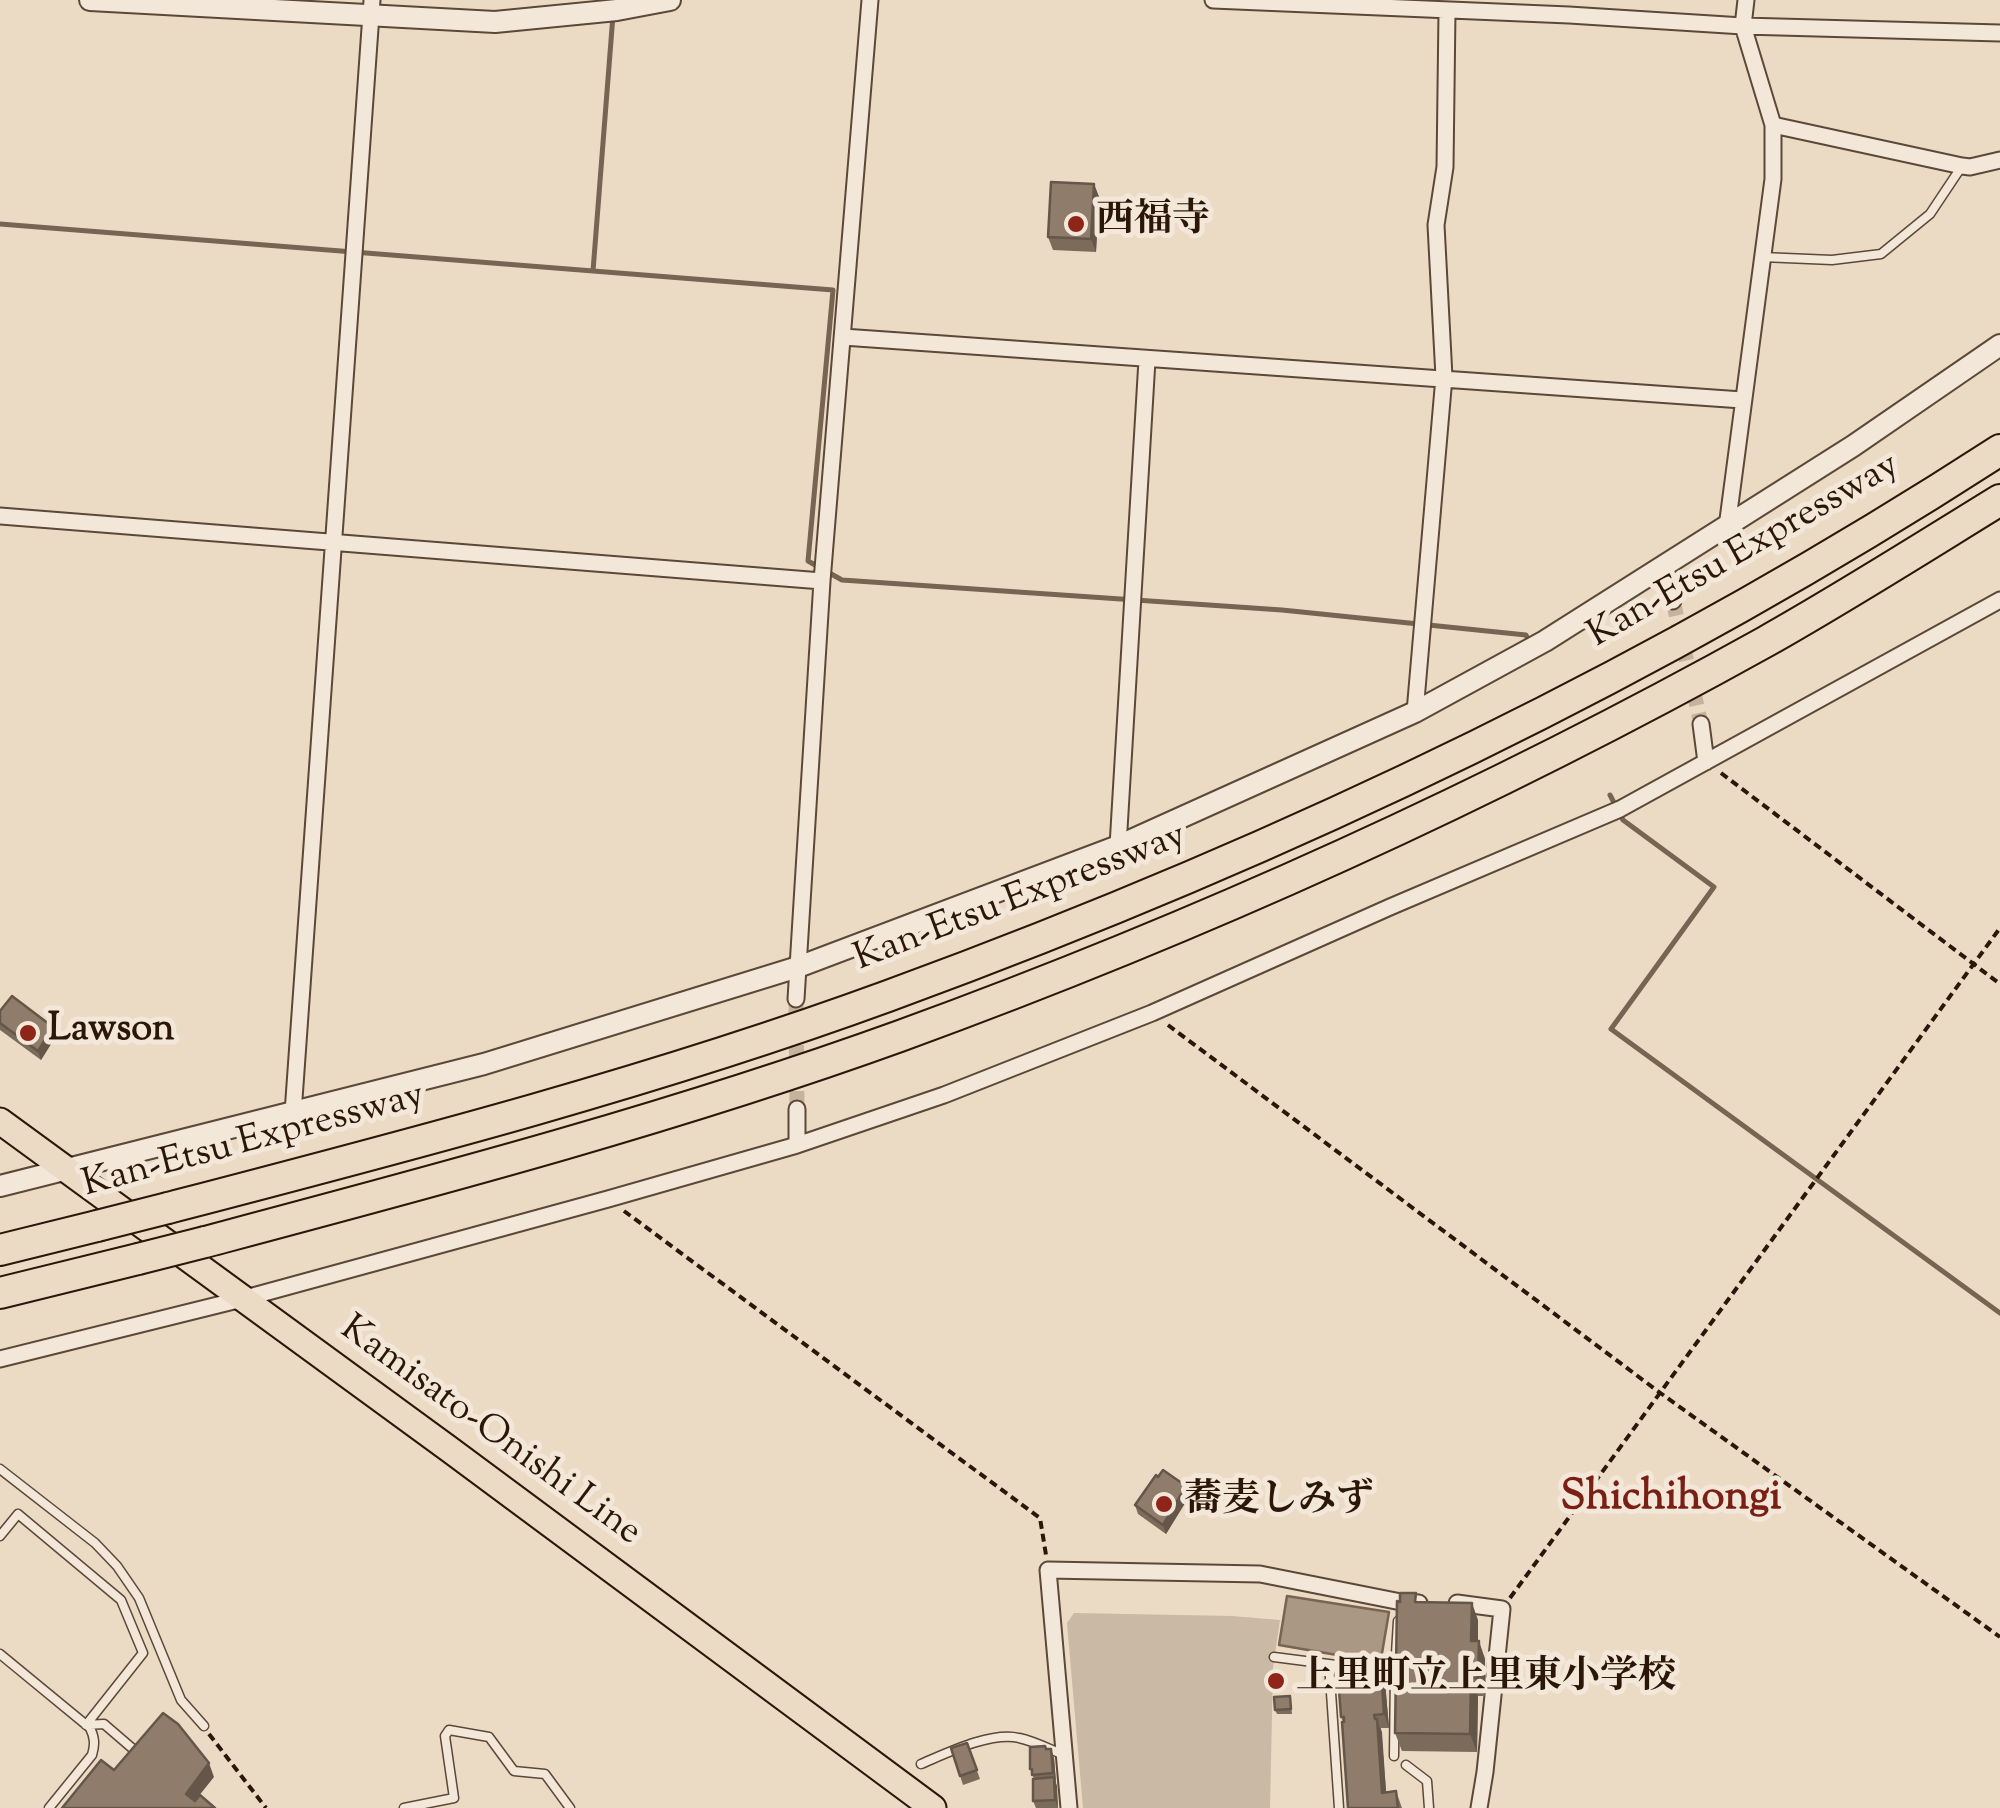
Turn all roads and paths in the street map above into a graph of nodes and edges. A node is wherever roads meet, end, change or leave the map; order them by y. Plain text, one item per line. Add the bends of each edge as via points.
1 (90, 0) edge
2 (670, 0) edge
3 (870, 0) edge
4 (1213, 0) edge
5 (1746, 0) edge
6 (1271, 2) edge
7 (1392, 4) edge
8 (371, 8) edge
9 (1570, 8) edge
10 (1447, 12) junction
11 (1743, 26) junction
12 (2000, 32) edge
13 (1773, 124) junction
14 (2000, 160) edge
15 (1962, 166) junction
16 (1762, 257) junction
17 (842, 337) junction
18 (2000, 345) edge
19 (1147, 360) junction
20 (1444, 377) junction
21 (1742, 400) junction
22 (2000, 450) edge
23 (2000, 500) edge
24 (0, 516) edge
25 (1727, 526) junction
26 (332, 540) junction
27 (1658, 570) junction
28 (822, 580) junction
29 (1672, 600) tunnel mouth
30 (2000, 600) edge
31 (1415, 712) junction
32 (1701, 724) tunnel mouth
33 (1706, 762) junction
34 (1118, 846) junction
35 (2000, 928) edge
36 (1973, 965) junction
37 (798, 967) junction
38 (2000, 984) edge
39 (796, 999) tunnel mouth
40 (1152, 1013) junction
41 (797, 1109) tunnel mouth
42 (293, 1113) junction
43 (0, 1121) edge
44 (798, 1145) junction
45 (65, 1170) junction
46 (0, 1186) edge
47 (608, 1199) junction
48 (0, 1250) edge
49 (0, 1293) edge
50 (242, 1299) junction
51 (0, 1360) edge
52 (1659, 1392) junction
53 (0, 1469) edge
54 (0, 1536) edge
55 (1048, 1570) junction
56 (1401, 1602) junction
57 (1502, 1609) junction
58 (2000, 1637) edge
59 (0, 1654) edge
60 (1274, 1657) dead end
61 (1330, 1664) junction
62 (1394, 1670) junction
63 (86, 1724) junction
64 (204, 1726) joint
65 (140, 1754) edge
66 (1064, 1754) junction
67 (1394, 1756) dead end
68 (921, 1764) dead end
69 (1406, 1765) dead end
70 (49, 1808) edge
71 (266, 1808) edge
72 (404, 1808) edge
73 (570, 1808) edge
74 (933, 1808) edge
75 (1069, 1808) edge
76 (1337, 1808) edge
77 (1429, 1808) edge
78 (1479, 1808) edge

1 - 8 street
2 - 8 street via 495,22
3 - 17 street
4 - 6 street
5 - 11 street
6 - 7 street
7 - 10 street
8 - 26 street
9 - 10 street
9 - 11 street
10 - 20 street via 1445,167 1436,225
11 - 12 street
11 - 13 street
13 - 15 street
13 - 16 street
14 - 15 street
15 - 16 lane via 1930,214 1881,254
16 - 21 street
17 - 19 street
17 - 28 street
18 - 25 street
19 - 20 street
19 - 34 street
20 - 21 street
20 - 31 street
21 - 25 street
22 - 48 highway, Kan-Etsu Expressway, bridge via 1623,671 1356,804 1056,933 884,998 520,1113
23 - 49 highway, bridge via 1634,712 1378,840 1061,975 898,1037 530,1154
24 - 26 street
25 - 27 street
26 - 28 street
26 - 42 street
27 - 29 street
27 - 31 street
28 - 37 street
30 - 33 street
31 - 34 street
32 - 33 street
33 - 36 path
33 - 40 street via 1620,810
34 - 37 street
35 - 36 path
36 - 38 path
36 - 52 path
37 - 39 street
37 - 42 street via 484,1064
40 - 44 street
40 - 52 path
41 - 44 street
42 - 45 street
43 - 45 main road, Kamisato-Onishi Line
44 - 47 street
45 - 46 street
45 - 50 main road, Kamisato-Onishi Line
47 - 50 street
47 - 55 path via 1040,1518
50 - 51 street
50 - 74 main road, Kamisato-Onishi Line
52 - 57 path
52 - 58 path
53 - 64 lane via 117,1566 139,1598 181,1700
54 - 63 lane via 18,1514 121,1600 143,1654
55 - 56 street via 1260,1574
55 - 66 street
56 - 57 street
56 - 62 lane
57 - 78 street
59 - 63 lane
60 - 61 lane
61 - 62 lane
61 - 76 lane
62 - 67 lane
63 - 65 lane via 104,1724
63 - 70 lane via 94,1736 92,1755
64 - 71 path
66 - 68 lane via 1010,1736
66 - 75 street
69 - 77 lane via 1427,1781
72 - 73 lane via 454,1798 449,1730 489,1737 514,1771 545,1774

